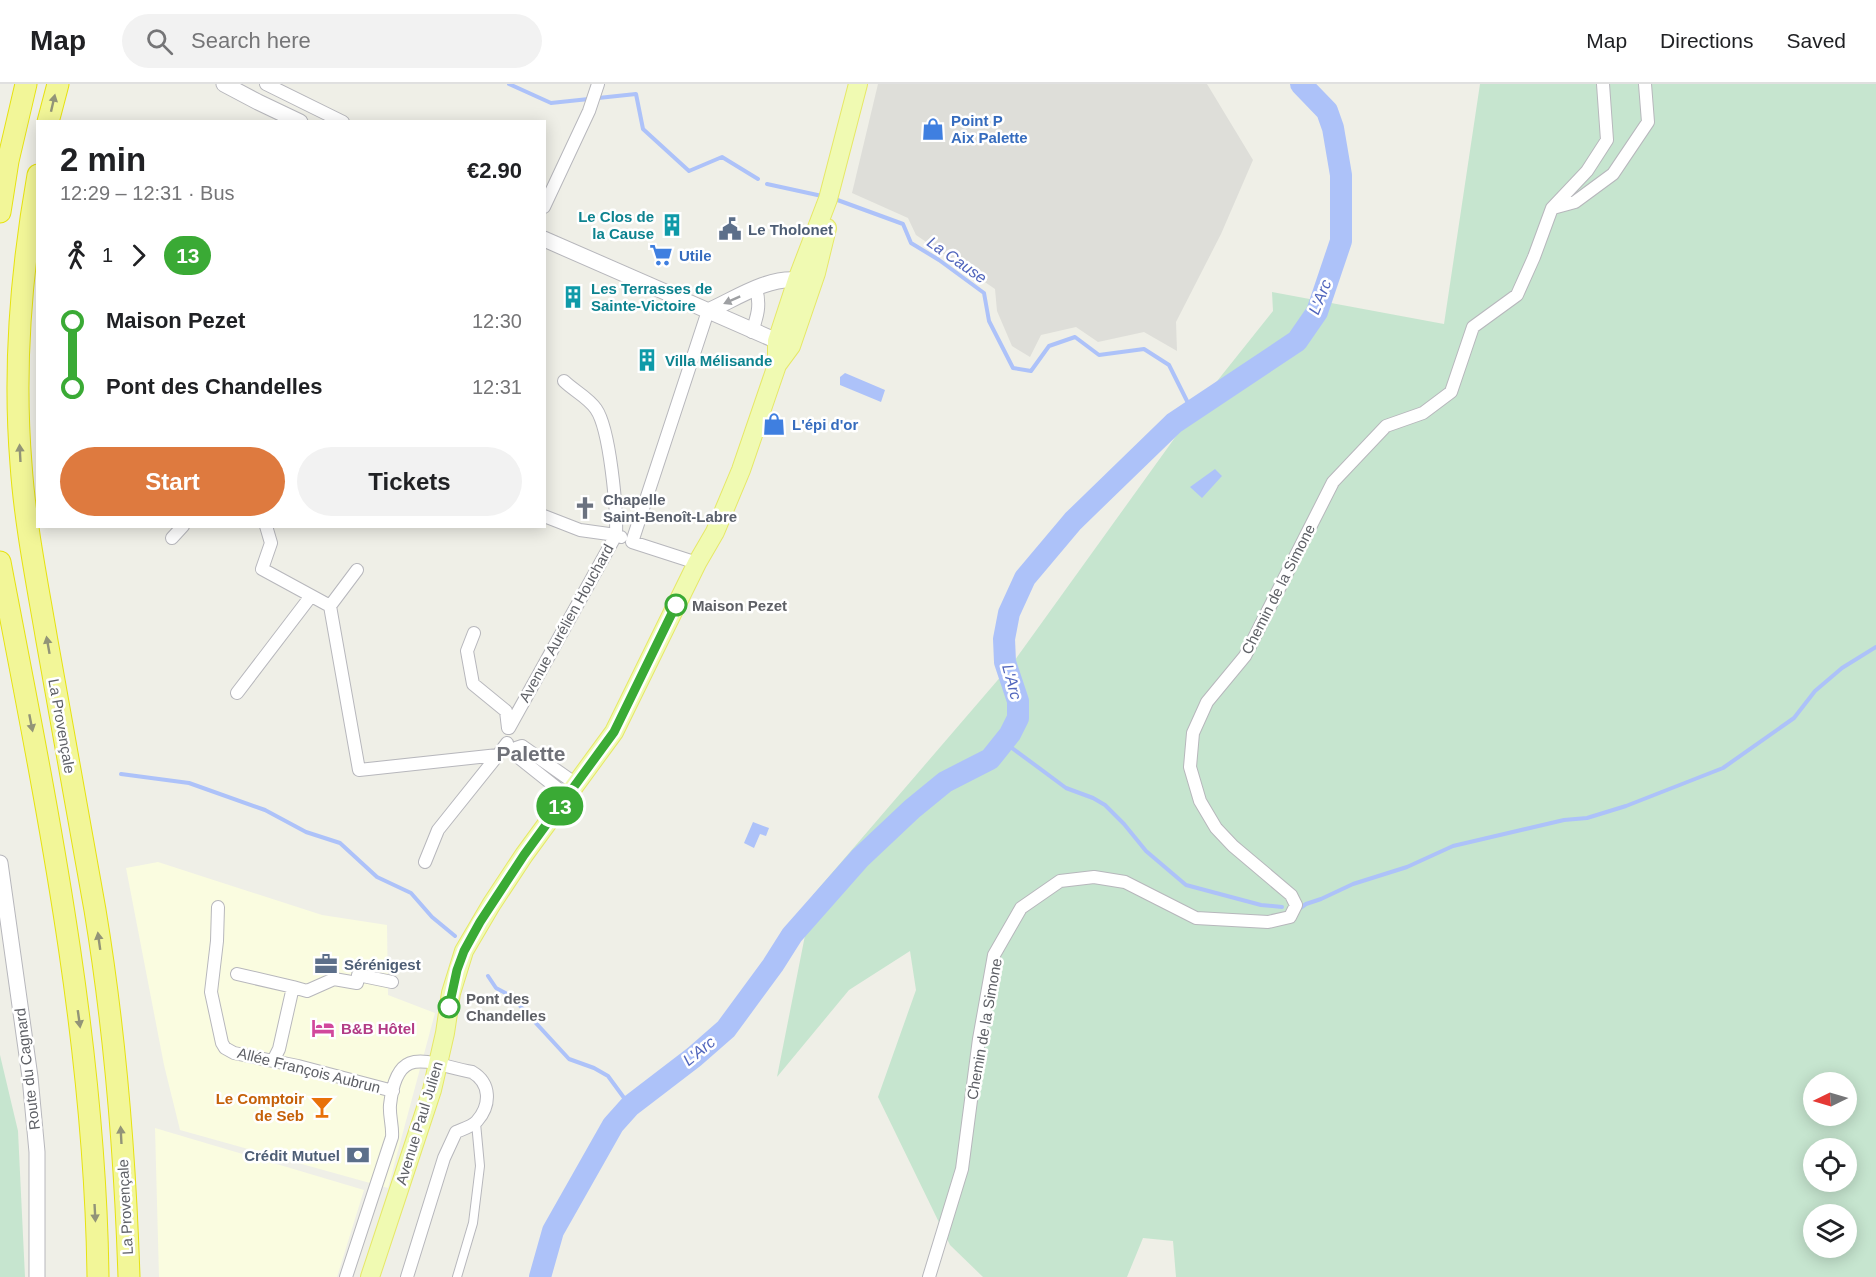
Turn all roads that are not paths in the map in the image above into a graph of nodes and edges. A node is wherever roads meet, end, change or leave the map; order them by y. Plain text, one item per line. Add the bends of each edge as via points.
1 (26, 84) edge
2 (58, 84) edge
3 (224, 84) edge
4 (267, 84) edge
5 (598, 84) edge
6 (858, 84) edge
7 (864, 84) edge
8 (1604, 84) edge
9 (1645, 84) edge
10 (258, 102) junction
11 (49, 120) edge
12 (296, 120) edge
13 (339, 120) edge
14 (838, 175) junction
15 (36, 185) edge
16 (831, 200) junction
17 (546, 203) edge
18 (1552, 208) junction
19 (0, 212) edge
20 (546, 240) edge
21 (797, 280) junction
22 (756, 289) junction
23 (708, 311) junction
24 (752, 332) junction
25 (788, 341) junction
26 (564, 381) dead end
27 (546, 517) edge
28 (181, 528) edge
29 (267, 528) edge
30 (616, 535) junction
31 (172, 538) dead end
32 (632, 542) junction
33 (0, 562) edge
34 (697, 563) junction
35 (357, 570) dead end
36 (312, 596) junction
37 (330, 606) junction
38 (474, 633) dead end
39 (237, 693) dead end
40 (508, 728) junction
41 (511, 746) junction
42 (498, 755) junction
43 (572, 790) junction
44 (425, 862) dead end
45 (0, 863) edge
46 (218, 907) dead end
47 (237, 974) dead end
48 (392, 982) dead end
49 (293, 987) junction
50 (273, 1061) junction
51 (438, 1065) junction
52 (393, 1091) junction
53 (476, 1123) junction
54 (37, 1277) edge
55 (98, 1277) edge
56 (129, 1277) edge
57 (346, 1277) edge
58 (370, 1277) edge
59 (407, 1277) edge
60 (457, 1277) edge
61 (929, 1277) edge

1 - 19 highway
11 -> 2 highway
3 - 10 street
4 - 10 street
4 - 13 street
5 - 17 street
6 - 14 main road, Avenue Paul Julien
7 - 14 main road, Avenue Paul Julien
8 - 18 street, Chemin de la Simone via 1607,140 1587,171
9 - 18 street via 1648,122 1612,174 1575,202
10 - 12 street
14 - 16 main road, Avenue Paul Julien
56 -> 15 highway, La Provençale via 118,1084 95,914 29,534 21,465 21,291
16 - 21 main road, Avenue Paul Julien
16 - 25 main road, Avenue Paul Julien via 816,273
18 - 61 street, Chemin de la Simone via 1517,295 1473,327 1451,392 1423,413 1386,426 1333,482 1245,656 1208,702 1192,733 1190,767 1200,801 1216,828 1233,846 1291,896 1296,905 1290,917 1268,922 1196,918 1125,882 1094,877 1060,881 1021,908 994,955 962,1169
20 - 23 street
21 - 22 street via 786,279
21 - 25 main road, Avenue Paul Julien
22 -> 23 street
22 - 24 street via 759,313
23 - 24 street
23 - 32 street
24 - 25 street
25 - 34 main road, Avenue Paul Julien via 741,470 715,532
26 - 30 street via 597,409 613,476
27 - 30 street via 580,530
28 - 31 street
29 - 36 street via 271,543 262,569
30 - 32 street, Avenue Aurélien Houchard
30 - 40 street, Avenue Aurélien Houchard
32 - 34 street, Avenue Aurélien Houchard
33 -> 55 highway, La Provençale via 65,918 87,1076
34 - 43 main road, Avenue Paul Julien via 614,732
35 - 37 street
36 - 37 street
36 - 39 street
37 - 42 street via 359,770
38 - 40 street via 467,651 473,684 506,711
40 - 41 street
41 - 42 street
41 - 43 street via 522,746
42 - 44 street via 438,830
43 - 51 main road, Avenue Paul Julien via 496,897 464,951 451,993
45 - 54 street, Route du Cagnard via 37,1152
46 - 50 street, Allée François Aubrun via 211,992 222,1043 234,1053
47 - 49 street
48 - 49 street via 358,975 357,983 334,979 307,991
49 - 50 street
50 - 52 street, Allée François Aubrun
51 - 52 street via 411,1061 400,1073
51 - 53 street via 472,1072 484,1082 487,1107
51 - 58 main road, Avenue Paul Julien
52 - 57 street via 392,1137
53 - 59 street via 456,1132 444,1158
53 - 60 street via 480,1166 472,1223

